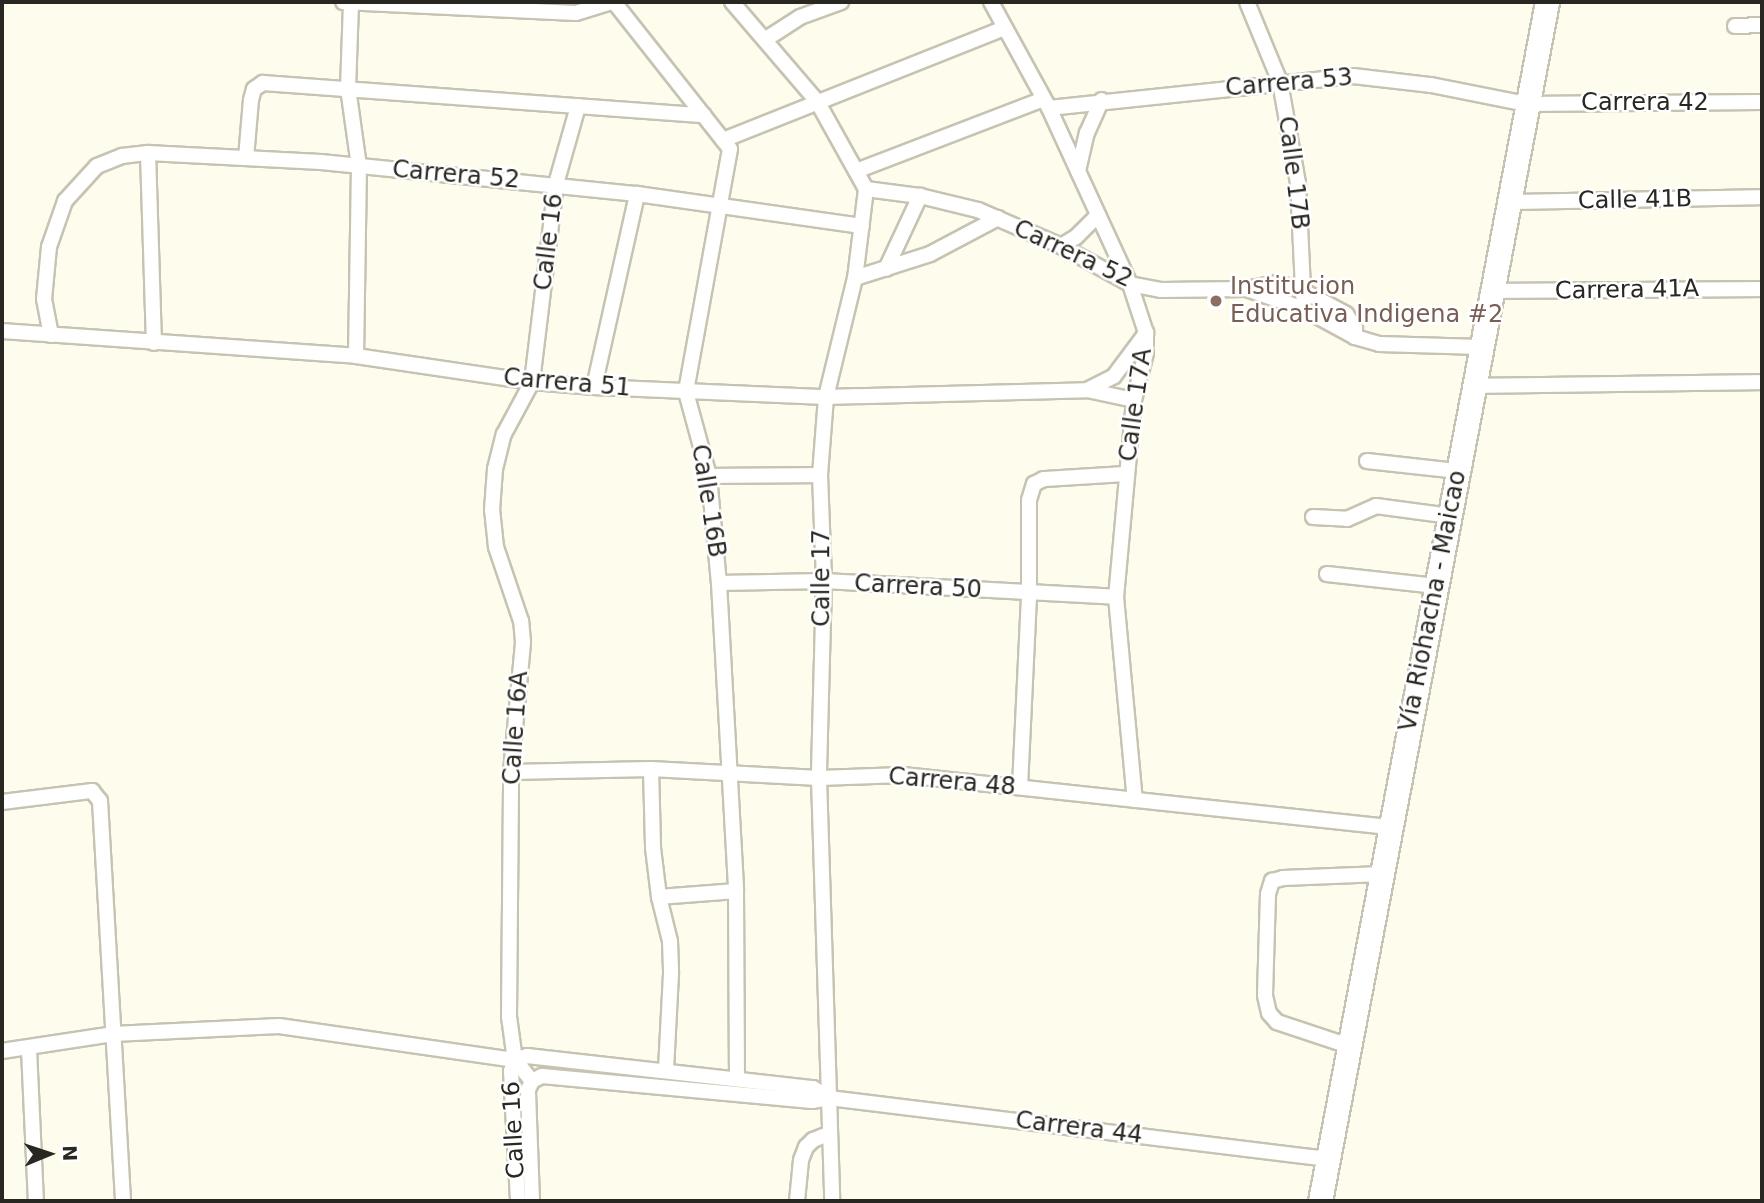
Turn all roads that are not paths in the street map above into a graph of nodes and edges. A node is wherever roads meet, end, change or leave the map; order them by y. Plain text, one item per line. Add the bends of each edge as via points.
1 (342, 2) edge
2 (613, 2) edge
3 (732, 2) edge
4 (841, 2) edge
5 (991, 2) edge
6 (1248, 2) edge
7 (1547, 2) edge
8 (351, 3) edge
9 (1762, 25) edge
10 (1735, 26) dead end
11 (1005, 28) junction
12 (766, 39) junction
13 (1280, 82) junction
14 (348, 88) junction
15 (1102, 100) junction
16 (817, 101) junction
17 (1762, 102) edge
18 (1047, 103) junction
19 (1527, 104) junction
20 (578, 106) junction
21 (704, 115) junction
22 (727, 145) junction
23 (148, 153) junction
24 (246, 158) junction
25 (359, 166) junction
26 (856, 171) junction
27 (1078, 172) junction
28 (556, 184) junction
29 (866, 189) junction
30 (637, 194) junction
31 (920, 196) junction
32 (1762, 197) edge
33 (1509, 202) junction
34 (720, 204) junction
35 (1098, 215) junction
36 (998, 218) junction
37 (862, 226) junction
38 (1061, 246) junction
39 (886, 269) junction
40 (855, 278) junction
41 (1130, 284) junction
42 (1245, 289) junction
43 (1762, 289) edge
44 (1492, 291) junction
45 (1305, 292) junction
46 (1304, 309) junction
47 (2, 331) edge
48 (1146, 333) junction
49 (51, 335) junction
50 (1356, 337) junction
51 (153, 343) junction
52 (1481, 347) junction
53 (356, 356) junction
54 (532, 382) junction
55 (1762, 382) edge
56 (1474, 386) junction
57 (594, 387) junction
58 (1087, 390) junction
59 (686, 392) junction
60 (826, 397) junction
61 (1134, 400) junction
62 (1367, 461) dead end
63 (1458, 471) junction
64 (1126, 474) junction
65 (820, 475) junction
66 (709, 476) junction
67 (1450, 516) junction
68 (1313, 517) dead end
69 (1327, 574) dead end
70 (824, 581) junction
71 (719, 583) junction
72 (1436, 586) junction
73 (1029, 594) junction
74 (1116, 597) junction
75 (651, 769) junction
76 (511, 772) junction
77 (731, 773) junction
78 (819, 778) junction
79 (1020, 788) junction
80 (1135, 800) junction
81 (2, 802) edge
82 (1391, 827) junction
83 (1382, 874) junction
84 (736, 891) junction
85 (659, 897) junction
86 (113, 1034) junction
87 (1349, 1046) junction
88 (29, 1049) junction
89 (2, 1051) edge
90 (515, 1060) junction
91 (666, 1071) junction
92 (737, 1079) junction
93 (532, 1081) junction
94 (829, 1098) junction
95 (829, 1135) junction
96 (1328, 1159) junction
97 (36, 1201) edge
98 (123, 1201) edge
99 (518, 1201) edge
100 (532, 1201) edge
101 (797, 1201) edge
102 (832, 1201) edge
103 (1320, 1201) edge

1 - 8 street
2 - 8 street via 576,13
2 - 21 street
3 - 12 street
4 - 12 street via 800,17
5 - 11 street, Calle 17A
6 - 13 street, Calle 17B
7 - 19 highway, Vía Riohacha - Maicao
8 - 14 street
9 - 10 street
11 - 16 street
11 - 18 street, Calle 17A
12 - 16 street
13 - 15 street, Carrera 53
13 - 19 street, Carrera 53 via 1353,76 1432,85
13 - 45 street, Calle 17B via 1298,183
14 - 20 street
14 - 24 street via 263,83 254,89
14 - 25 street
15 - 18 street, Carrera 53
15 - 27 street via 1087,133
16 - 22 street
16 - 26 street
17 - 19 street, Carrera 42
18 - 26 street, Carrera 53
18 - 27 street, Calle 17A
19 - 33 highway, Vía Riohacha - Maicao
20 - 21 street
20 - 28 street, Calle 16
21 - 22 street
22 - 34 street, Calle 16B
23 - 24 street, Carrera 52
23 - 49 street, Carrera 52 via 122,156 97,166 65,201 49,247 44,299
23 - 51 street
24 - 25 street, Carrera 52
25 - 28 street, Carrera 52
25 - 53 street
26 - 29 street
27 - 35 street, Calle 17A
28 - 30 street, Carrera 52
28 - 54 street, Calle 16
29 - 31 street, Carrera 52
29 - 37 street, Calle 17
30 - 34 street, Carrera 52
30 - 57 street
31 - 36 street, Carrera 52
31 - 39 street
32 - 33 street, Calle 41B
33 - 44 highway, Vía Riohacha - Maicao
34 - 37 street, Carrera 52
34 - 59 street, Calle 16B
35 - 38 street
35 - 41 street, Calle 17A
36 - 38 street, Carrera 52
36 - 39 street via 956,242
37 - 40 street, Calle 17
38 - 41 street, Carrera 52
39 - 40 street
40 - 60 street, Calle 17
41 - 42 street, Carrera 52 via 1161,290
41 - 48 street, Calle 17A
42 - 45 street via 1278,283
42 - 46 street, Carrera 52
43 - 44 street, Carrera 41A
44 - 52 highway, Vía Riohacha - Maicao
45 - 46 street, Calle 17B
45 - 50 street via 1346,314
46 - 50 street, Carrera 52
47 - 49 street, Carrera 51
48 - 58 street via 1114,376
48 - 61 street, Calle 17A via 1146,353
49 - 51 street, Carrera 51
50 - 52 street, Carrera 52 via 1395,346
51 - 53 street, Carrera 51
52 - 56 highway, Vía Riohacha - Maicao
53 - 54 street, Carrera 51
54 - 57 street, Carrera 51
54 - 76 street, Calle 16A via 504,435 495,469 492,510 496,547 521,621 523,642
55 - 56 street
56 - 63 highway, Vía Riohacha - Maicao
57 - 59 street, Carrera 51
58 - 60 street, Carrera 51
58 - 61 street, Carrera 51
59 - 60 street, Carrera 51
59 - 66 street, Calle 16B
60 - 65 street, Calle 17
61 - 64 street, Calle 17A
62 - 63 street
63 - 67 highway, Vía Riohacha - Maicao
64 - 73 street via 1044,479 1034,484 1029,500
64 - 74 street, Calle 17A
65 - 66 street
65 - 70 street, Calle 17
66 - 71 street, Calle 16B
67 - 68 street via 1376,506 1348,519
67 - 72 highway, Vía Riohacha - Maicao
69 - 72 street
70 - 71 street, Carrera 50
70 - 73 street, Carrera 50
70 - 78 street, Calle 17
71 - 77 street, Calle 16B
72 - 82 highway, Vía Riohacha - Maicao
73 - 74 street, Carrera 50
73 - 79 street
74 - 80 street, Calle 17A
75 - 76 street, Carrera 48
75 - 77 street, Carrera 48
75 - 85 street
76 - 90 street, Calle 16A via 508,967
77 - 78 street, Carrera 48
77 - 84 street, Calle 16B
78 - 79 street, Carrera 48 via 903,775
78 - 94 street, Calle 17
79 - 80 street, Carrera 48
80 - 82 street, Carrera 48
81 - 86 street via 93,792 100,801
82 - 83 highway, Vía Riohacha - Maicao
83 - 87 highway, Vía Riohacha - Maicao
83 - 87 street via 1283,878 1272,881 1268,894 1265,995 1269,1013 1277,1022
84 - 85 street
84 - 92 street, Calle 16B
85 - 91 street via 670,941
86 - 88 street, Carrera 44
86 - 90 street, Carrera 44 via 279,1026
86 - 98 street
87 - 96 highway, Vía Riohacha - Maicao
88 - 89 street, Carrera 44
88 - 97 street
90 - 91 street, Carrera 44 via 527,1056
90 - 93 street
90 - 99 street, Calle 16 via 511,1071
91 - 92 street, Carrera 44
92 - 94 street, Carrera 44 via 813,1088
93 - 94 street, Carrera 44 via 542,1076 812,1101
93 - 100 street, Calle 16 via 528,1090
94 - 95 street, Calle 17
94 - 96 street, Carrera 44
95 - 101 street via 806,1147
95 - 102 street, Calle 17
96 - 103 highway, Vía Riohacha - Maicao

